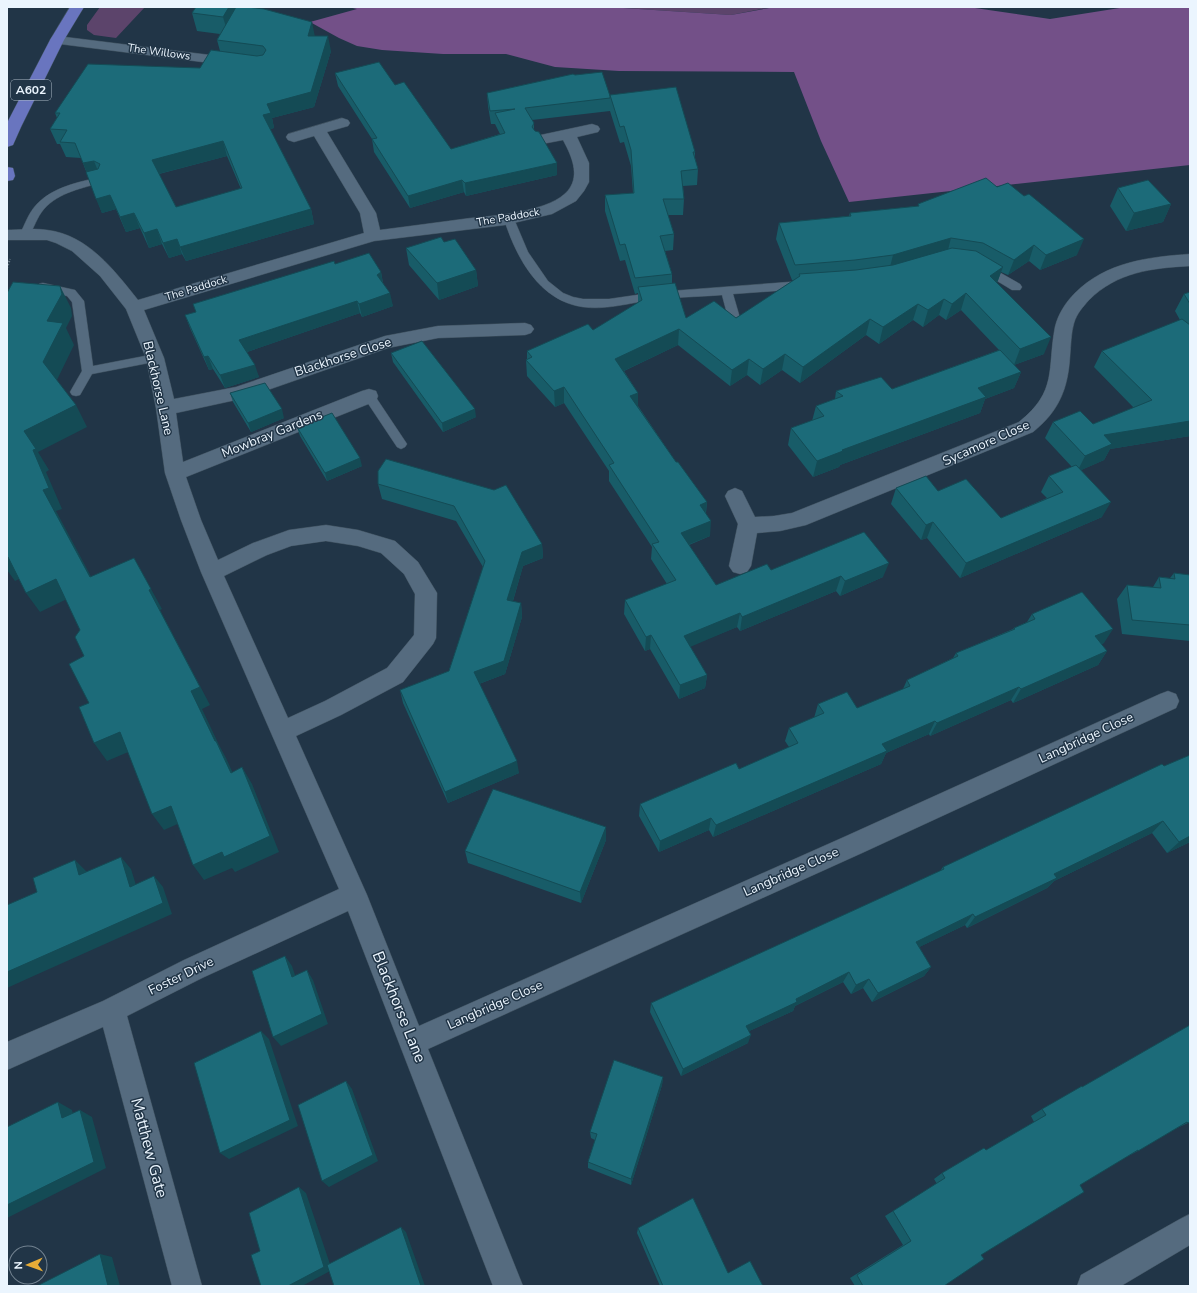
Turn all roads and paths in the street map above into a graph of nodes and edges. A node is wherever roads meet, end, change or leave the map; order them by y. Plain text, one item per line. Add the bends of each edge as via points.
1 (77, 7) edge
2 (57, 40) junction
3 (246, 63) edge
4 (342, 123) dead end
5 (592, 129) dead end
6 (318, 130) junction
7 (568, 134) junction
8 (294, 137) dead end
9 (542, 139) edge
10 (7, 142) edge
11 (7, 172) edge
12 (7, 176) edge
13 (100, 180) edge
14 (509, 219) junction
15 (16, 234) edge
16 (373, 236) junction
17 (1190, 260) edge
18 (974, 263) edge
19 (29, 284) edge
20 (815, 284) edge
21 (1016, 287) dead end
22 (727, 291) junction
23 (134, 307) junction
24 (736, 325) edge
25 (525, 329) dead end
26 (155, 358) junction
27 (88, 370) junction
28 (76, 392) dead end
29 (370, 396) joint
30 (166, 408) junction
31 (401, 444) dead end
32 (175, 473) junction
33 (735, 496) dead end
34 (748, 524) junction
35 (740, 566) dead end
36 (212, 572) junction
37 (1168, 701) dead end
38 (283, 731) junction
39 (354, 895) junction
40 (112, 1010) junction
41 (413, 1042) junction
42 (7, 1056) edge
43 (1190, 1229) edge
44 (187, 1286) edge
45 (508, 1286) edge
46 (1092, 1286) edge

1 - 2 main road, A602
2 - 3 street, The Willows
2 - 10 main road, A602 via 12,127
4 - 6 street
5 - 7 street
6 - 8 street
6 - 16 street via 368,213
7 - 9 street
7 - 14 street, The Paddock via 582,162 581,184 570,197 542,212
11 - 12 main road
13 - 15 lane via 62,192 52,198 41,206
14 - 16 street, The Paddock
14 - 22 lane via 520,251 547,287 566,300 587,304
15 - 23 street, Blackhorse Lane via 47,235 78,247 106,272
16 - 23 street, The Paddock
17 - 34 street, Sycamore Close via 1142,265 1116,272 1099,281 1085,293 1066,320 1055,394 1038,419 1026,427 799,519 770,526
18 - 21 lane
19 - 27 lane via 74,295 81,314
20 - 22 lane
22 - 24 lane
23 - 26 street, Blackhorse Lane
25 - 30 street, Blackhorse Close via 438,332 385,342 238,393
26 - 27 lane
26 - 30 street, Blackhorse Lane
27 - 28 lane
29 - 31 lane
29 - 32 street, Mowbray Gardens
30 - 32 street, Blackhorse Lane
32 - 36 street, Blackhorse Lane
33 - 34 street
34 - 35 street
36 - 38 street, Blackhorse Lane
36 - 38 street via 289,538 326,533 358,538 388,547 411,568 426,593 425,638 395,675
37 - 41 street, Langbridge Close
38 - 39 street, Blackhorse Lane
39 - 40 street, Foster Drive via 193,969
39 - 41 street, Blackhorse Lane
40 - 42 street, Foster Drive
40 - 44 street, Matthew Gate
41 - 45 street, Blackhorse Lane
43 - 46 street

